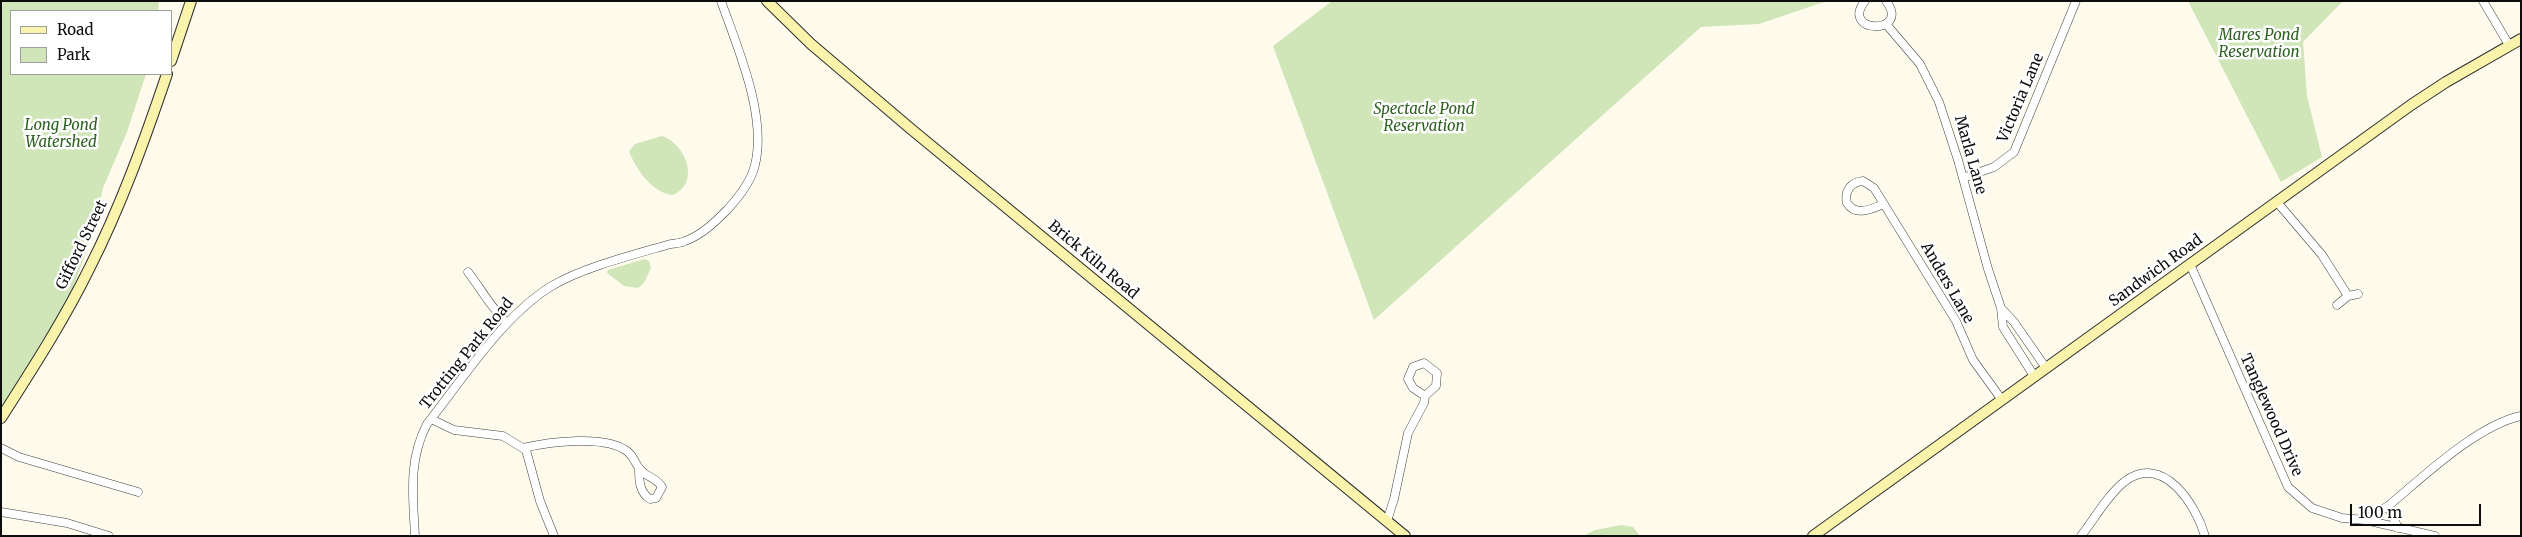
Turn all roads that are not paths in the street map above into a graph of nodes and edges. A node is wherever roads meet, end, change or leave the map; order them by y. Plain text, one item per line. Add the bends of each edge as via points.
1 (191, 1) edge
2 (721, 1) edge
3 (767, 1) edge
4 (1865, 1) edge
5 (1886, 1) edge
6 (2076, 1) edge
7 (2483, 1) edge
8 (1886, 24) junction
9 (2521, 39) edge
10 (2508, 45) junction
11 (172, 58) edge
12 (167, 75) edge
13 (1963, 178) junction
14 (2277, 202) junction
15 (1884, 204) junction
16 (2190, 264) junction
17 (468, 272) dead end
18 (2358, 294) dead end
19 (2348, 296) junction
20 (2337, 305) dead end
21 (2001, 308) junction
22 (507, 323) junction
23 (2046, 368) junction
24 (2034, 376) junction
25 (1425, 396) junction
26 (2002, 400) junction
27 (2521, 416) edge
28 (1, 418) edge
29 (432, 419) junction
30 (1, 448) edge
31 (523, 448) junction
32 (639, 470) dead end
33 (138, 492) dead end
34 (2388, 506) junction
35 (1, 512) edge
36 (2365, 520) junction
37 (1387, 521) junction
38 (2398, 528) junction
39 (109, 536) edge
40 (415, 536) edge
41 (554, 536) edge
42 (1405, 536) edge
43 (1813, 536) edge
44 (2081, 536) edge
45 (2205, 536) edge
46 (2435, 536) edge

1 - 11 main road
2 - 22 street, Trotting Park Road via 753,104 758,134 755,166 741,195 712,225 685,242 579,274 531,299
3 - 37 main road, Brick Kiln Road via 811,44 911,130
4 - 8 street via 1860,11 1863,21 1876,28
5 - 8 street via 1891,10
6 - 13 street, Victoria Lane via 2014,152 1994,167
7 - 10 street
8 - 13 street, Marla Lane via 1920,64 1930,82 1950,131
9 - 10 main road, Sandwich Road
10 - 14 main road, Sandwich Road via 2438,87
12 - 28 main road, Gifford Street via 118,207 90,267 50,341
13 - 21 street, Marla Lane
14 - 16 main road, Sandwich Road
14 - 19 street via 2322,255
15 - 15 street, Anders Lane via 1864,211 1855,210 1847,203 1846,193 1852,184 1862,180 1871,185
15 - 26 street, Anders Lane via 1950,312 1973,360
16 - 23 main road, Sandwich Road
16 - 36 street, Tanglewood Drive via 2288,487 2312,508 2342,518
17 - 22 street via 496,313
18 - 19 street
19 - 20 street
21 - 23 street, Marla Lane
21 - 24 street, Marla Lane via 2003,327
22 - 29 street, Trotting Park Road
23 - 24 main road, Sandwich Road
24 - 26 main road, Sandwich Road
25 - 25 street via 1436,386 1438,378 1434,369 1424,363 1413,367 1408,379 1413,388
25 - 37 street via 1408,433
26 - 43 main road, Sandwich Road
27 - 34 street via 2480,434
29 - 31 street via 454,430 503,436
29 - 40 street, Trotting Park Road via 420,438 414,460
30 - 33 street via 19,457
31 - 32 street via 561,441 603,444 628,452
31 - 41 street
34 - 36 street
34 - 38 street
35 - 39 street via 64,522
36 - 38 street, Tanglewood Drive
37 - 42 main road, Brick Kiln Road
38 - 46 street, Tanglewood Drive
44 - 45 street via 2124,482 2148,474 2164,478 2183,494 2196,510

